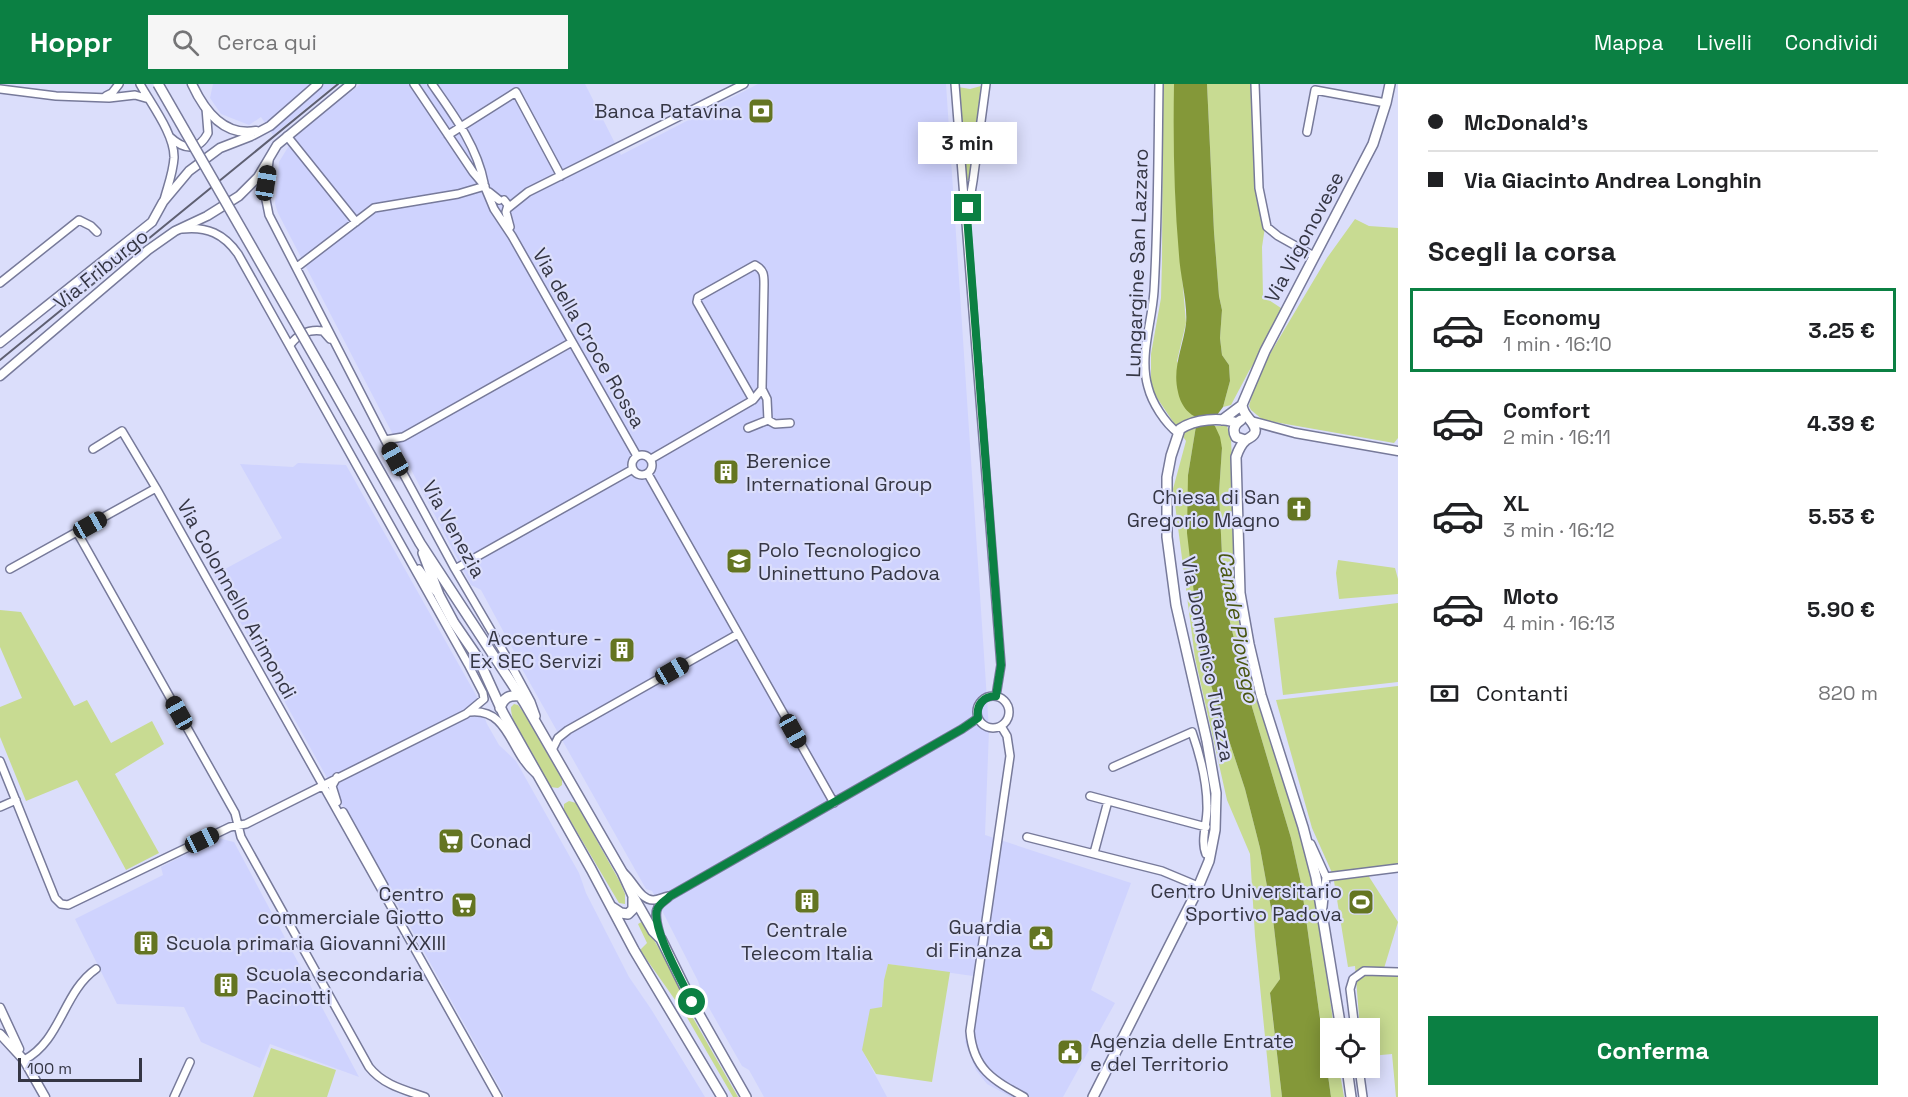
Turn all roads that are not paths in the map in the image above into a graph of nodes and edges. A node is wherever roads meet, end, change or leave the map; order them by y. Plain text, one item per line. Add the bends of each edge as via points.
1 (119, 84) edge
2 (140, 84) edge
3 (158, 84) edge
4 (192, 84) edge
5 (318, 84) edge
6 (351, 84) edge
7 (414, 84) edge
8 (432, 84) edge
9 (744, 84) edge
10 (955, 84) edge
11 (986, 84) edge
12 (1159, 84) edge
13 (1255, 84) edge
14 (1390, 84) edge
15 (0, 90) edge
16 (103, 97) junction
17 (149, 99) junction
18 (1386, 103) junction
19 (205, 107) junction
20 (461, 126) junction
21 (263, 130) junction
22 (1307, 132) dead end
23 (448, 135) junction
24 (287, 136) junction
25 (170, 137) junction
26 (270, 159) junction
27 (561, 176) junction
28 (485, 187) junction
29 (528, 192) junction
30 (501, 200) junction
31 (163, 202) junction
32 (495, 210) junction
33 (507, 210) junction
34 (967, 216) junction
35 (356, 222) junction
36 (178, 230) junction
37 (97, 232) dead end
38 (512, 236) junction
39 (1314, 256) junction
40 (297, 267) junction
41 (0, 283) edge
42 (572, 342) junction
43 (0, 343) edge
44 (334, 343) junction
45 (290, 345) junction
46 (0, 376) edge
47 (762, 389) junction
48 (753, 400) junction
49 (1240, 407) junction
50 (768, 420) junction
51 (1218, 420) junction
52 (1250, 421) junction
53 (1237, 422) junction
54 (790, 423) dead end
55 (748, 428) dead end
56 (1276, 429) junction
57 (1178, 433) junction
58 (1254, 435) junction
59 (385, 440) junction
60 (1245, 441) junction
61 (93, 449) dead end
62 (1398, 451) edge
63 (637, 456) junction
64 (651, 459) junction
65 (633, 469) junction
66 (648, 474) junction
67 (156, 488) junction
68 (77, 532) junction
69 (420, 543) junction
70 (410, 562) junction
71 (10, 569) dead end
72 (455, 569) junction
73 (439, 595) junction
74 (738, 634) junction
75 (492, 691) junction
76 (520, 696) junction
77 (996, 696) junction
78 (484, 699) junction
79 (500, 708) junction
80 (468, 713) junction
81 (978, 718) junction
82 (1001, 726) junction
83 (541, 732) junction
84 (552, 750) junction
85 (0, 761) edge
86 (1113, 767) dead end
87 (537, 776) junction
88 (337, 777) junction
89 (322, 784) junction
90 (1090, 796) dead end
91 (16, 800) junction
92 (1108, 801) junction
93 (834, 803) junction
94 (0, 807) edge
95 (238, 825) junction
96 (1206, 827) junction
97 (1303, 827) junction
98 (1027, 837) dead end
99 (1094, 853) junction
100 (1209, 855) junction
101 (1398, 868) edge
102 (622, 872) junction
103 (1326, 877) junction
104 (1198, 886) junction
105 (633, 896) junction
106 (670, 896) junction
107 (386, 897) junction
108 (612, 907) junction
109 (1323, 910) junction
110 (661, 939) junction
111 (96, 969) dead end
112 (1398, 972) edge
113 (0, 1008) edge
114 (1339, 1018) edge
115 (1354, 1018) edge
116 (0, 1034) edge
117 (24, 1060) junction
118 (190, 1062) dead end
119 (1348, 1078) edge
120 (1360, 1078) edge
121 (495, 1095) edge
122 (45, 1097) edge
123 (174, 1097) edge
124 (425, 1097) edge
125 (722, 1097) edge
126 (746, 1097) edge
127 (1024, 1097) edge
128 (1093, 1097) edge
129 (1351, 1097) edge
130 (1363, 1097) edge

1 - 16 street
2 - 17 street
3 - 69 main road, Via Venezia, bridge
4 - 19 street
5 - 21 street, Via Friburgo
6 - 24 street, Via Friburgo
7 - 23 street, Via della Croce Rossa
8 - 20 street, Via della Croce Rossa
9 - 27 street
10 - 34 street
11 - 34 street
12 - 57 street, Lungargine San Lazzaro via 1154,292 1145,354 1148,388
13 - 39 street via 1259,188 1267,227
14 - 18 main road, Via Vigonovese
15 - 16 street
16 - 17 street via 135,95
17 - 25 street
18 - 22 street via 1315,90
18 - 39 main road, Via Vigonovese via 1373,144
19 - 21 street via 232,129
19 - 25 street via 208,133 200,142 185,147
20 - 23 street
20 - 27 street via 516,92
20 - 28 street, Via della Croce Rossa via 481,168
21 - 31 street, Via Friburgo via 220,148 189,171
23 - 28 street, Via della Croce Rossa
24 - 26 street, Via Friburgo via 274,148
24 - 35 street
25 - 31 street via 174,158
26 - 36 street, Via Friburgo via 232,202
26 - 40 street, Via Venezia via 268,208
27 - 29 street
28 - 30 street, Via della Croce Rossa
28 - 32 street, Via della Croce Rossa
28 - 35 street via 374,208
29 - 30 street
29 - 33 street
30 - 32 street via 495,202
30 - 33 street via 507,203
31 - 43 street, Via Friburgo via 152,222
32 - 33 street via 502,214
32 - 38 street, Via della Croce Rossa
33 - 38 street, Via della Croce Rossa
34 - 77 street via 1001,665
35 - 40 street
36 - 45 street, Via Venezia via 208,230 230,242
36 - 46 street, Via Friburgo via 148,250
37 - 41 street via 79,220
38 - 42 street, Via della Croce Rossa
39 - 49 main road, Via Vigonovese
40 - 44 street, Via Venezia
42 - 59 street via 403,437
42 - 63 street, Via della Croce Rossa
44 - 45 street via 326,333 307,331
44 - 59 street, Via Venezia
45 - 70 street, Via Venezia
47 - 48 street
47 - 48 street via 764,274 755,266 698,297 697,302
47 - 50 street via 767,399
48 - 64 street
49 - 51 main road
49 - 52 main road
49 - 53 main road, Via Vigonovese
50 - 54 street via 775,424
50 - 55 street
51 - 53 main road
51 - 57 main road via 1194,422
52 - 53 main road
52 - 56 street
52 - 58 main road
53 - 60 main road via 1235,434
56 - 58 street
56 - 62 street
57 - 100 main road, Via Domenico Turazza via 1167,477 1167,537 1176,605 1216,793 1217,817
58 - 60 main road
59 - 72 street, Via Venezia
60 - 97 main road via 1236,464 1240,593 1261,695
61 - 67 street, Via Colonnello Arimondi via 122,431
63 - 64 street, Via della Croce Rossa
63 - 65 street, Via della Croce Rossa
64 - 66 street
65 - 66 street via 639,475
65 - 72 street
66 - 74 street
67 - 68 street
67 - 89 street, Via Colonnello Arimondi
68 - 71 street
68 - 95 street via 235,813
69 - 73 main road, Via Venezia
69 - 76 main road, Via Venezia
70 - 73 street, Via Venezia
70 - 78 street, Via Venezia
72 - 83 street, Via Venezia via 531,702
73 - 75 main road, Via Venezia via 478,658
74 - 84 street via 568,730
74 - 93 street
75 - 78 street
75 - 79 main road, Via Venezia
76 - 79 main road via 508,696
76 - 83 main road, Via Venezia
77 - 81 street via 981,702
77 - 82 street via 1005,702 1009,712
78 - 80 street
79 - 87 main road, Via Venezia
80 - 87 street, Via Venezia via 494,715 525,765
80 - 88 street
81 - 82 street via 988,727
81 - 93 street
82 - 127 street via 1010,756 970,1031 976,1059 984,1071
83 - 84 main road, Via Venezia
84 - 102 main road, Via Venezia
85 - 91 street
86 - 96 street, Via Domenico Turazza via 1192,732 1206,793
87 - 108 main road, Via Venezia
88 - 89 street
88 - 107 street via 332,786 334,796 384,886
89 - 95 street
89 - 107 street, Via Colonnello Arimondi
90 - 92 street
91 - 94 street
91 - 95 street via 55,898 68,905
92 - 96 street
92 - 99 street
93 - 106 street
95 - 124 street via 241,837 369,1067 389,1084
96 - 100 street, Via Domenico Turazza via 1204,846
97 - 103 street
97 - 109 main road
98 - 99 street
99 - 104 street via 1162,871
100 - 104 main road, Via Domenico Turazza
101 - 103 street
102 - 105 main road, Via Venezia
102 - 106 street via 648,900
103 - 109 street
104 - 128 main road, Via Domenico Turazza
105 - 108 main road via 633,909 628,914
105 - 110 main road, Via Venezia
106 - 110 street via 656,913
107 - 121 street
108 - 125 main road, Via Venezia
109 - 114 main road
110 - 126 main road, Via Venezia
111 - 117 street via 71,995 62,1018 39,1050
112 - 115 street via 1364,971 1353,979 1350,989
113 - 117 street
116 - 117 street
117 - 122 street
118 - 123 street
119 - 129 main road
120 - 130 street

